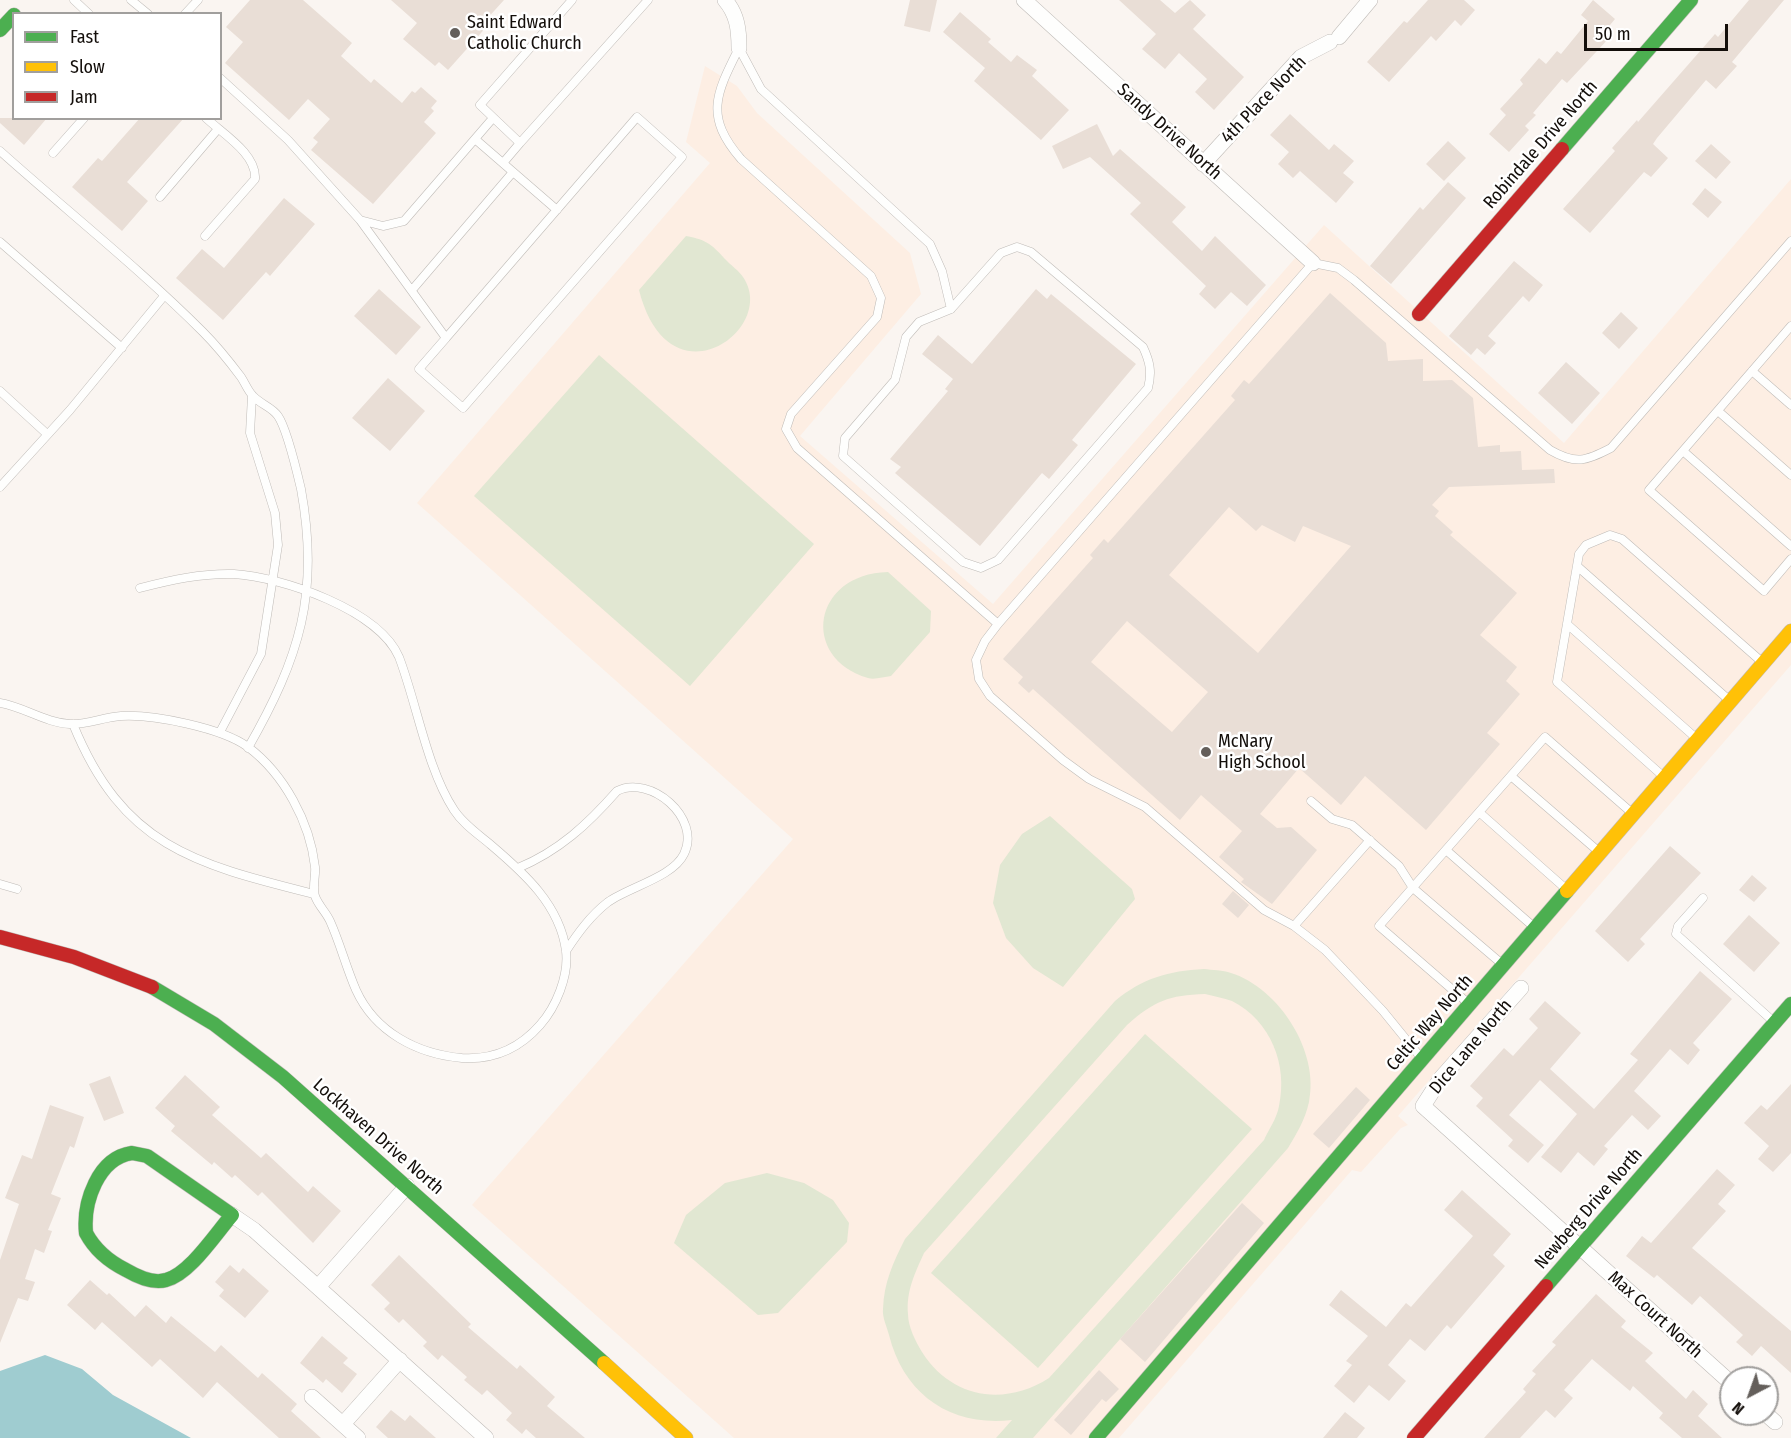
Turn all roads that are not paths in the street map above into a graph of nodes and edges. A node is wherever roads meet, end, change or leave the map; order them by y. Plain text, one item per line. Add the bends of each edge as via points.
1 (74, 0) edge
2 (131, 0) edge
3 (198, 0) edge
4 (572, 0) edge
5 (648, 0) edge
6 (725, 0) edge
7 (1024, 0) edge
8 (1370, 0) edge
9 (1691, 0) edge
10 (86, 12) edge
11 (146, 12) edge
12 (186, 12) edge
13 (12, 16) edge
14 (0, 30) edge
15 (739, 48) junction
16 (222, 80) edge
17 (493, 118) junction
18 (82, 120) edge
19 (208, 120) edge
20 (218, 129) junction
21 (475, 140) junction
22 (520, 143) junction
23 (0, 151) edge
24 (53, 153) dead end
25 (502, 163) junction
26 (1203, 164) junction
27 (513, 172) junction
28 (160, 197) dead end
29 (557, 210) junction
30 (360, 220) junction
31 (205, 236) dead end
32 (1791, 241) edge
33 (0, 242) edge
34 (1313, 264) junction
35 (412, 290) junction
36 (164, 296) junction
37 (951, 309) junction
38 (1419, 314) dead end
39 (1791, 326) edge
40 (1788, 336) edge
41 (446, 338) junction
42 (122, 348) junction
43 (1752, 371) junction
44 (0, 391) edge
45 (252, 396) junction
46 (1791, 405) edge
47 (1718, 411) junction
48 (47, 434) junction
49 (1683, 450) junction
50 (1791, 475) edge
51 (0, 487) edge
52 (1791, 546) edge
53 (1791, 560) edge
54 (1577, 566) junction
55 (273, 583) junction
56 (140, 588) dead end
57 (308, 592) junction
58 (998, 624) junction
59 (1567, 624) junction
60 (1791, 631) edge
61 (1763, 663) junction
62 (1731, 701) junction
63 (0, 703) edge
64 (72, 724) junction
65 (220, 732) junction
66 (1697, 739) junction
67 (248, 748) junction
68 (1511, 776) junction
69 (1665, 777) junction
70 (1311, 801) dead end
71 (1479, 812) junction
72 (1633, 814) junction
73 (1370, 840) junction
74 (1446, 850) junction
75 (1600, 853) junction
76 (519, 868) junction
77 (0, 884) edge
78 (1413, 888) junction
79 (17, 889) dead end
80 (1568, 890) junction
81 (314, 894) junction
82 (1703, 898) dead end
83 (1294, 926) junction
84 (1535, 928) junction
85 (0, 937) edge
86 (566, 951) junction
87 (1503, 965) junction
88 (1521, 988) dead end
89 (1791, 1004) edge
90 (1469, 1005) junction
91 (1775, 1023) junction
92 (1422, 1059) junction
93 (1423, 1106) joint
94 (407, 1186) junction
95 (232, 1215) junction
96 (1580, 1248) junction
97 (318, 1287) junction
98 (400, 1360) junction
99 (1719, 1372) edge
100 (312, 1397) dead end
101 (343, 1424) junction
102 (358, 1438) edge
103 (486, 1438) edge
104 (686, 1438) edge
105 (1096, 1438) edge
106 (1414, 1438) edge

1 - 10 lane
2 - 11 lane
3 - 12 lane
4 - 17 lane via 480,105
5 - 22 lane
6 - 15 street via 736,19
7 - 26 street, Sandy Drive North
8 - 26 street, 4th Place North via 1334,40 1301,57
9 - 38 street, Robindale Drive North
13 - 14 street
15 - 37 lane via 761,89 930,244 942,271
15 - 58 lane via 719,88 717,117 725,140 871,276 881,298 877,317 791,414 786,429 797,448
16 - 30 lane via 288,140
17 - 21 lane
17 - 22 lane
18 - 24 lane
19 - 20 lane
20 - 28 lane
20 - 31 lane via 252,160 255,179
21 - 25 lane
21 - 30 lane via 404,222 383,226
22 - 25 lane
23 - 36 lane
25 - 27 lane
26 - 34 street, Sandy Drive North
27 - 29 lane
27 - 35 lane
29 - 41 lane
29 - 41 lane via 637,117 682,157 463,408 419,369
30 - 35 lane
32 - 34 lane via 1611,448 1591,459 1568,460 1551,450 1354,280 1338,268
33 - 42 lane
34 - 58 lane
35 - 41 lane
36 - 42 lane
36 - 45 lane via 204,333
37 - 37 lane via 919,322 906,337 895,380 844,438 843,456 963,562 981,568 998,560 1148,388 1151,376 1143,347 1031,252 1017,247 1001,253
39 - 40 lane
40 - 43 lane
42 - 48 lane
43 - 46 lane
43 - 47 lane
44 - 48 lane
45 - 55 lane via 250,433 276,524 278,545
45 - 57 lane via 278,415 297,471 309,538
47 - 49 lane
47 - 50 lane
48 - 51 lane
49 - 52 lane
49 - 53 lane via 1649,490 1764,591
54 - 59 lane
54 - 61 lane via 1586,545 1610,535 1622,539
54 - 62 lane
55 - 56 lane via 238,574 205,575
55 - 57 lane
55 - 65 lane via 261,654
57 - 67 lane via 289,668
57 - 76 lane via 357,613 391,641 454,810
58 - 83 lane via 976,660 979,679 990,696 1063,760 1089,779 1145,807 1264,910
59 - 66 lane
59 - 69 lane via 1557,682
60 - 61 street, Celtic Way North
61 - 62 street, Celtic Way North
62 - 66 street, Celtic Way North
63 - 64 lane
64 - 65 lane via 124,715
64 - 81 lane via 91,767 117,802 169,846 224,870
65 - 67 lane
66 - 69 street, Celtic Way North
67 - 81 lane via 277,776 298,811 315,867
68 - 71 lane
68 - 72 lane via 1545,737
68 - 75 lane
69 - 72 street, Celtic Way North
70 - 73 lane via 1332,819 1352,825
71 - 74 lane
71 - 80 lane
72 - 75 street, Celtic Way North
73 - 78 lane via 1399,866
73 - 83 lane
74 - 78 lane
74 - 84 lane
75 - 80 street, Celtic Way North
76 - 86 lane via 548,904
76 - 86 lane via 568,840 617,791 627,786 636,785 652,792 683,817 688,841 678,863 607,903 584,925
77 - 79 lane
78 - 87 lane
78 - 90 lane via 1379,926
80 - 84 street, Celtic Way North
81 - 86 lane via 329,918 356,990 374,1017 406,1043 447,1057 493,1057 529,1038 557,998
82 - 91 lane via 1678,926 1676,934
83 - 92 lane via 1344,968
84 - 87 street, Celtic Way North
85 - 94 street, Lockhaven Drive North via 97,964 188,1007 268,1065
87 - 90 street, Celtic Way North
88 - 93 street, Dice Lane North via 1441,1078
89 - 91 street, Newberg Drive North
90 - 92 street, Celtic Way North
91 - 96 street, Newberg Drive North
92 - 105 street, Celtic Way North
93 - 96 street, Max Court North
94 - 97 street
94 - 104 street, Lockhaven Drive North
95 - 95 street via 147,1156 120,1154 101,1172 85,1230 101,1253 144,1281 157,1283 180,1273
95 - 97 street
96 - 99 street, Max Court North
96 - 106 street, Newberg Drive North
97 - 98 street
98 - 101 street
98 - 103 street
100 - 101 street
101 - 102 street

